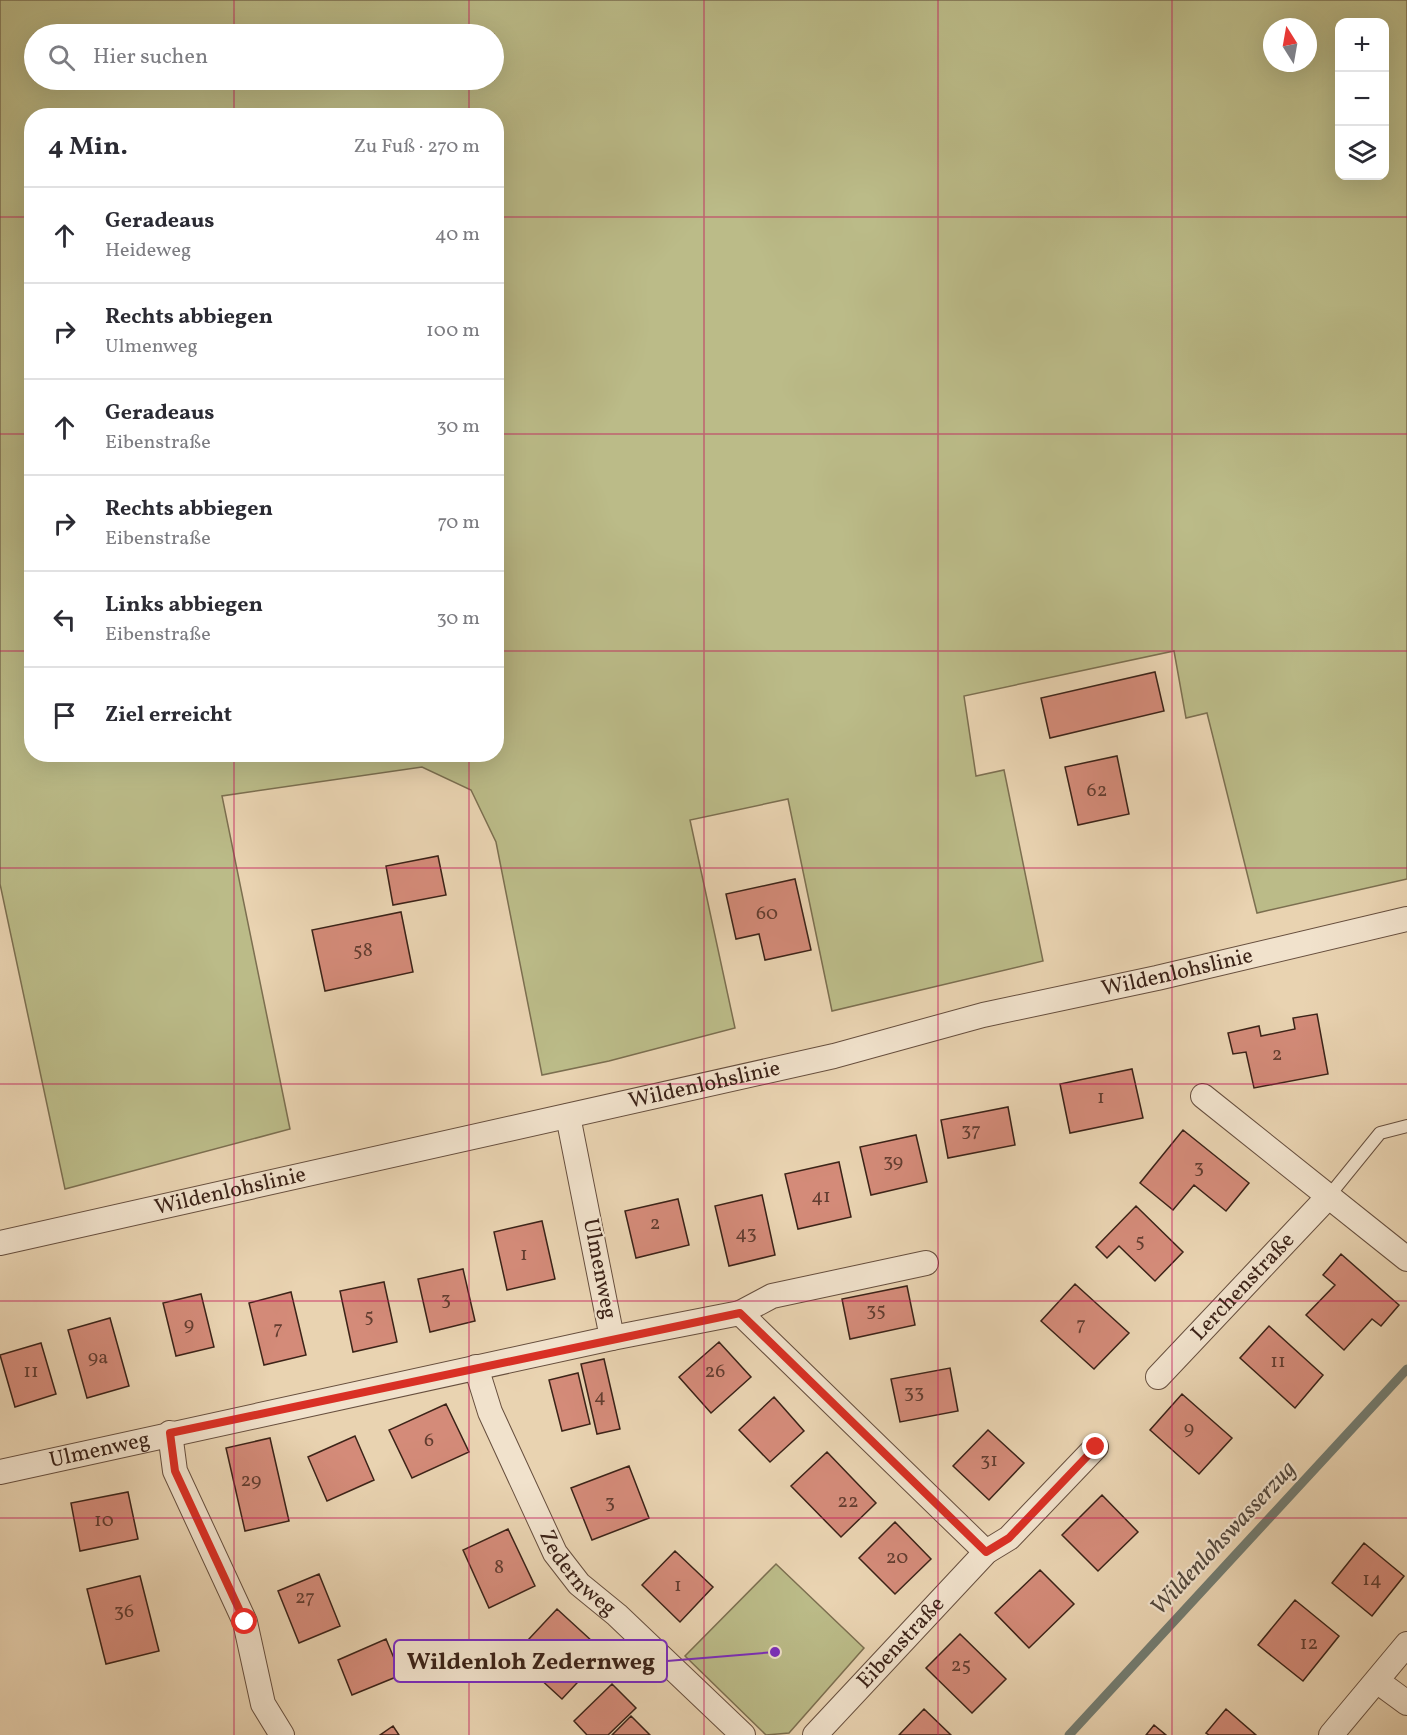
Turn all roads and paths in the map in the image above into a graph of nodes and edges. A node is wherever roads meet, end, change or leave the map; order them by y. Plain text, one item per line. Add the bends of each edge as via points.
1 (1407, 919) edge
2 (1203, 1095) dead end
3 (568, 1116) junction
4 (1407, 1126) edge
5 (1328, 1197) junction
6 (0, 1243) edge
7 (1407, 1259) edge
8 (926, 1263) dead end
9 (740, 1313) junction
10 (612, 1338) junction
11 (476, 1367) junction
12 (1158, 1377) dead end
13 (170, 1433) junction
14 (1096, 1447) dead end
15 (0, 1472) edge
16 (986, 1552) junction
17 (1407, 1644) edge
18 (1377, 1681) junction
19 (1407, 1703) edge
20 (282, 1735) edge
21 (743, 1735) edge
22 (815, 1735) edge
23 (1331, 1735) edge

1 - 3 street, Wildenlohslinie
2 - 5 street
3 - 6 street, Wildenlohslinie
3 - 10 street, Ulmenweg
4 - 5 lane via 1380,1134
5 - 7 street
5 - 12 street, Lerchenstraße
8 - 9 street via 772,1296
9 - 10 street
9 - 16 street
10 - 11 street, Ulmenweg
11 - 13 street, Ulmenweg
11 - 21 street, Zedernweg via 490,1412 555,1553 579,1584
13 - 15 street, Ulmenweg
13 - 20 street via 175,1471 245,1622 263,1704
14 - 16 street, Eibenstraße via 1009,1538
16 - 22 street, Eibenstraße
17 - 18 street
18 - 19 street
18 - 23 street

